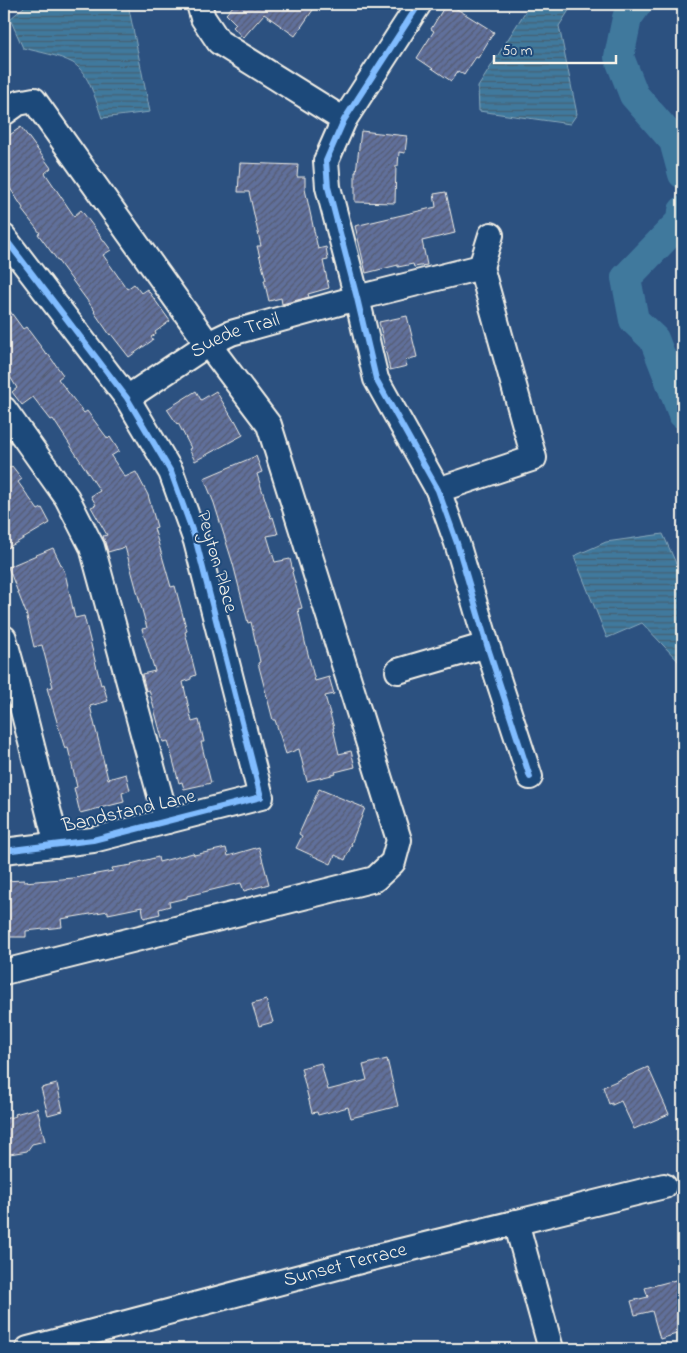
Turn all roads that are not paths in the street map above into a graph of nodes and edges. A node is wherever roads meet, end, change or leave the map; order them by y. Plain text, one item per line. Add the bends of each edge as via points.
1 (199, 4) edge
2 (419, 4) edge
3 (4, 113) edge
4 (344, 120) junction
5 (491, 235) dead end
6 (4, 237) edge
7 (481, 268) junction
8 (358, 298) junction
9 (208, 344) junction
10 (126, 398) junction
11 (4, 409) edge
12 (438, 490) junction
13 (4, 638) edge
14 (487, 645) junction
15 (398, 671) dead end
16 (530, 777) dead end
17 (261, 797) joint
18 (167, 821) junction
19 (57, 845) junction
20 (4, 851) edge
21 (4, 972) edge
22 (664, 1186) dead end
23 (516, 1222) junction
24 (28, 1349) edge
25 (551, 1349) edge

1 - 4 street via 203,18 219,42
2 - 4 street
3 - 9 street via 18,103 34,100
4 - 8 street via 326,161 328,187
5 - 7 street
6 - 10 street, Peyton Place
7 - 8 street, Suede Trail
7 - 12 street via 542,461
8 - 9 street, Suede Trail via 231,332
8 - 12 street via 376,379
9 - 10 street, Suede Trail
9 - 21 street via 269,425 399,840 393,862 375,879
10 - 17 street, Peyton Place via 171,472 196,541
11 - 18 street via 67,498 92,547
12 - 14 street
13 - 19 street
14 - 15 street
14 - 16 street
17 - 18 street, Bandstand Lane
18 - 19 street, Bandstand Lane via 93,840
19 - 20 street, Bandstand Lane
22 - 23 street, Sunset Terrace
23 - 24 street, Sunset Terrace
23 - 25 street

